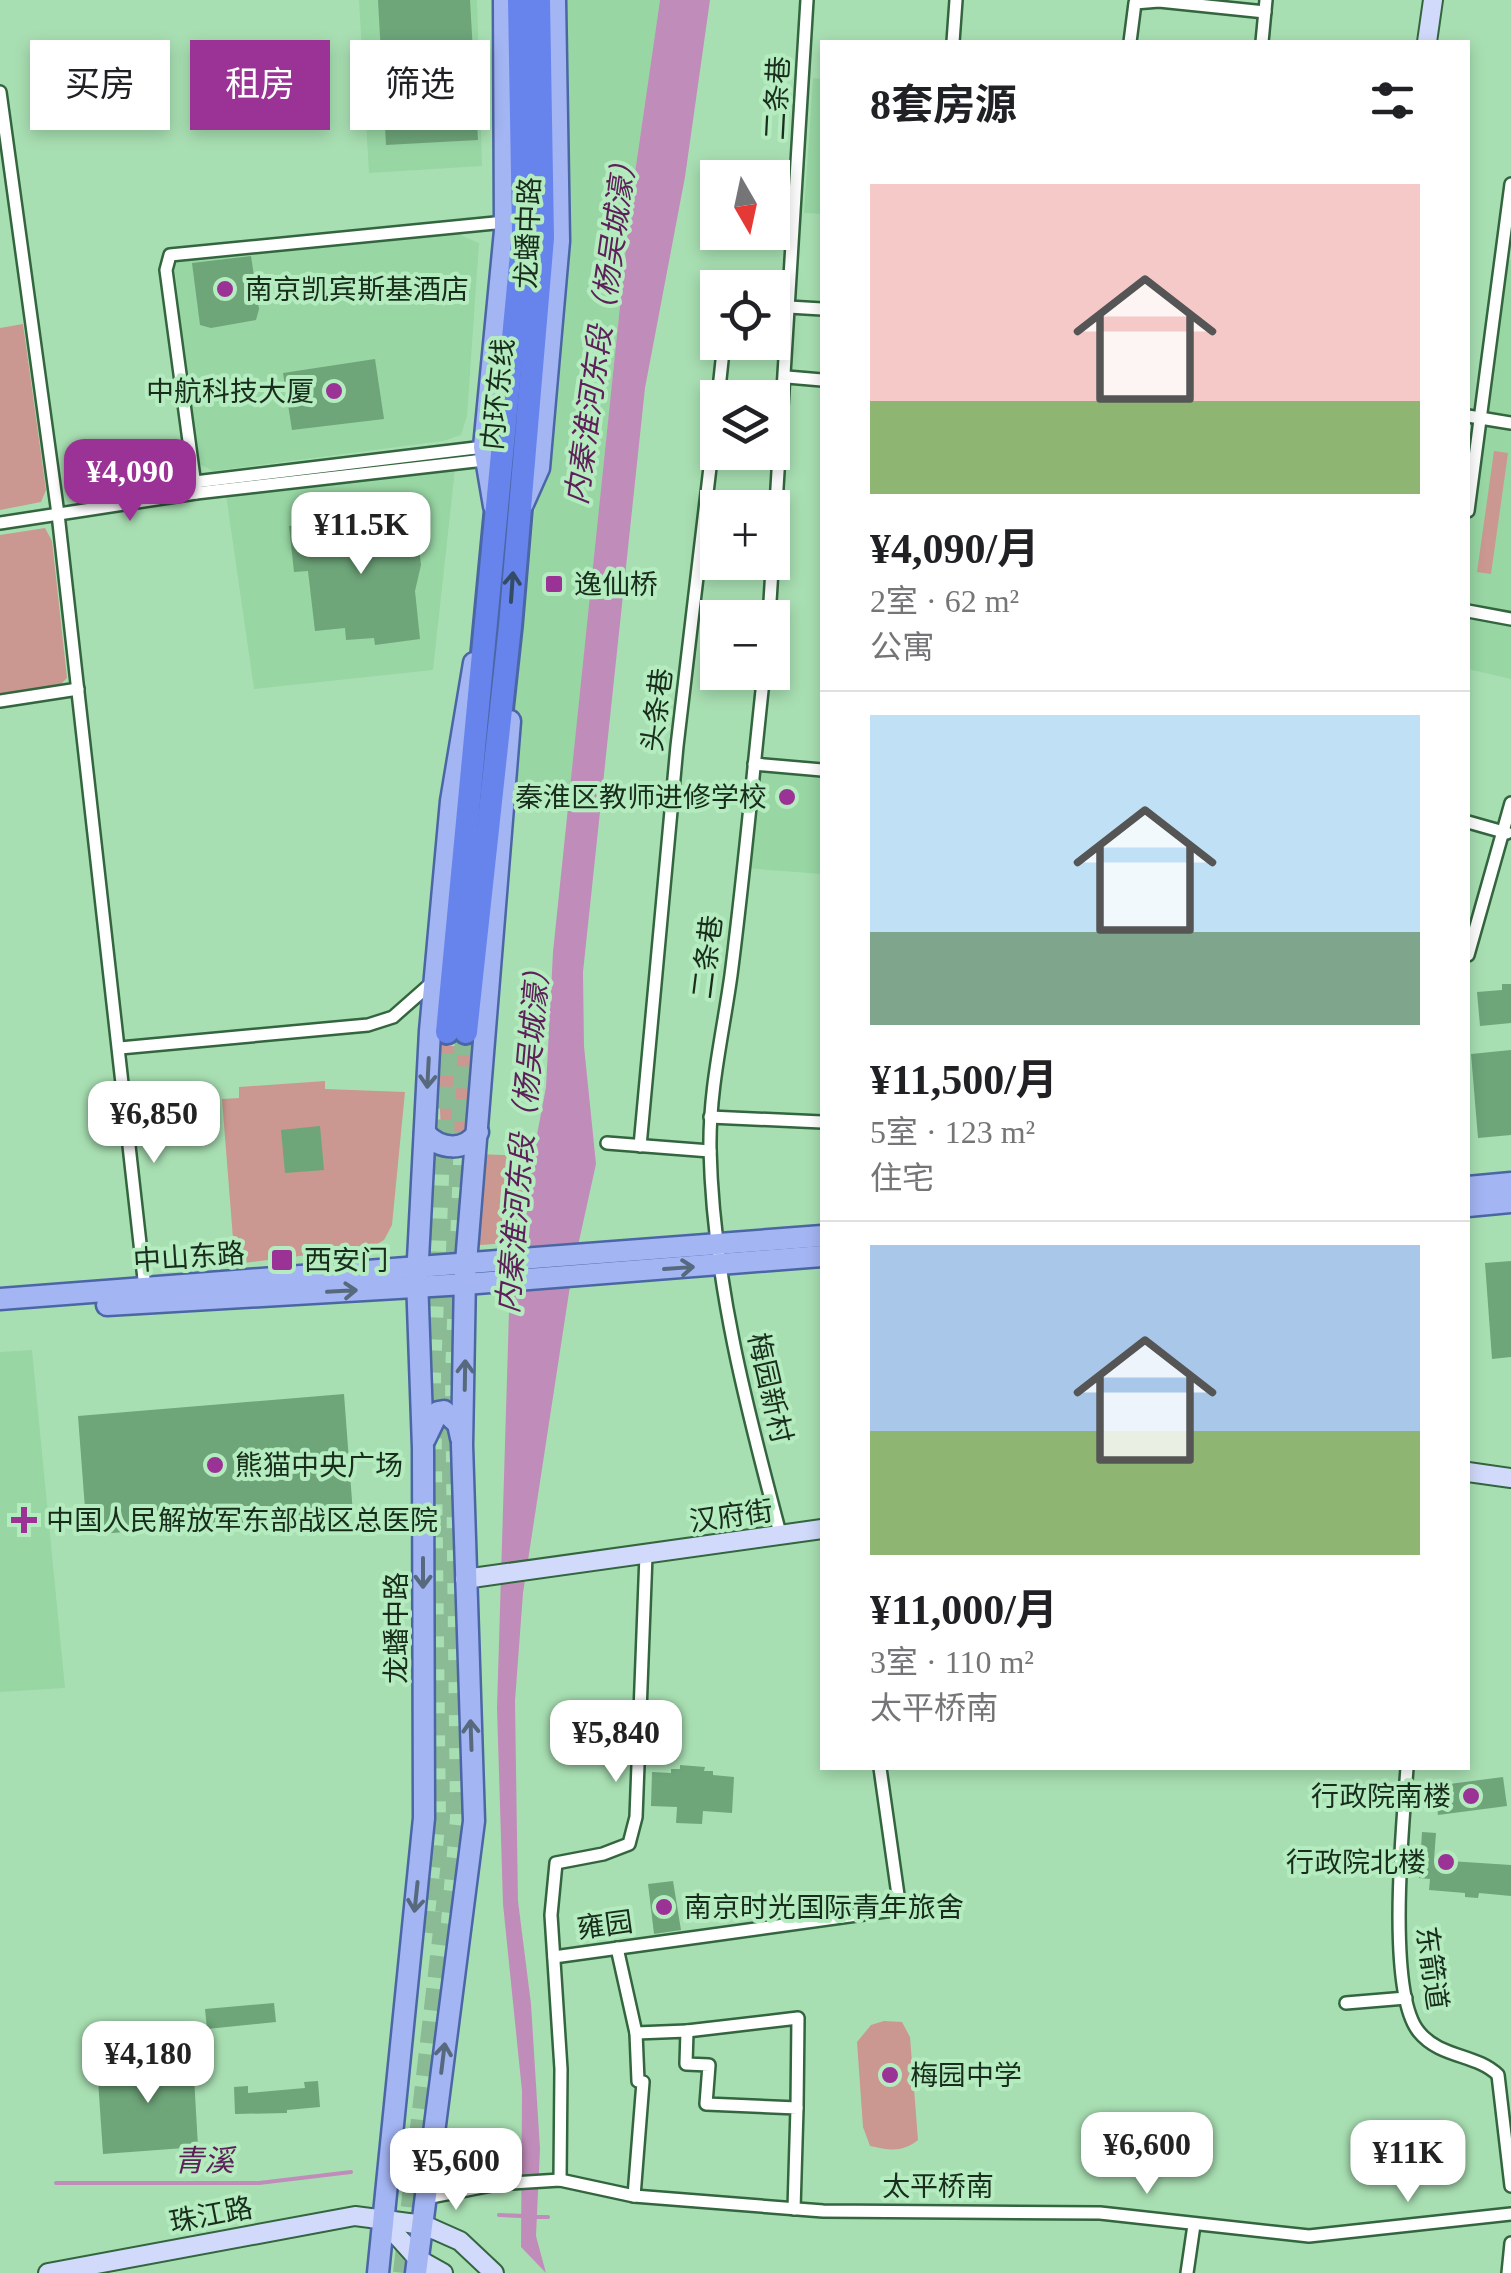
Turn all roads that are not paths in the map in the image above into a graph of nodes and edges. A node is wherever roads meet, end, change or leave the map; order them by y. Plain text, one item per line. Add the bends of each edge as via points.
1 (504, 0) edge
2 (519, 0) edge
3 (538, 0) edge
4 (555, 0) edge
5 (808, 0) edge
6 (956, 0) edge
7 (1434, 0) edge
8 (1265, 6) edge
9 (953, 40) edge
10 (1130, 40) edge
11 (1262, 40) edge
12 (1427, 40) edge
13 (0, 92) edge
14 (1511, 184) edge
15 (505, 222) junction
16 (791, 306) junction
17 (820, 310) edge
18 (786, 378) junction
19 (820, 380) edge
20 (1474, 417) edge
21 (1511, 424) edge
22 (484, 454) junction
23 (710, 470) edge
24 (1470, 480) edge
25 (196, 488) junction
26 (58, 514) junction
27 (506, 517) junction
28 (0, 524) edge
29 (770, 600) edge
30 (487, 602) junction
31 (1470, 611) edge
32 (1511, 619) edge
33 (510, 626) junction
34 (78, 689) junction
35 (762, 690) edge
36 (0, 701) edge
37 (754, 764) junction
38 (820, 770) edge
39 (1511, 804) edge
40 (1470, 823) edge
41 (1507, 833) edge
42 (1470, 949) edge
43 (435, 980) junction
44 (120, 1048) junction
45 (710, 1116) junction
46 (820, 1122) edge
47 (478, 1132) junction
48 (425, 1133) junction
49 (607, 1143) dead end
50 (640, 1146) junction
51 (710, 1151) junction
52 (1511, 1183) edge
53 (1470, 1187) edge
54 (1511, 1202) edge
55 (1470, 1206) edge
56 (820, 1236) edge
57 (718, 1253) junction
58 (820, 1256) edge
59 (466, 1274) junction
60 (418, 1277) junction
61 (145, 1288) junction
62 (0, 1299) edge
63 (0, 1313) edge
64 (462, 1445) junction
65 (423, 1448) junction
66 (1470, 1472) edge
67 (1511, 1478) edge
68 (820, 1529) edge
69 (781, 1537) junction
70 (646, 1555) junction
71 (466, 1579) junction
72 (880, 1770) edge
73 (1407, 1770) edge
74 (617, 1948) junction
75 (554, 1957) junction
76 (1406, 1998) junction
77 (1346, 2003) dead end
78 (687, 2032) junction
79 (636, 2033) junction
80 (797, 2108) junction
81 (560, 2180) junction
82 (1511, 2186) edge
83 (634, 2196) junction
84 (426, 2198) junction
85 (794, 2209) junction
86 (1511, 2214) edge
87 (384, 2220) junction
88 (424, 2225) junction
89 (1194, 2225) junction
90 (1511, 2243) edge
91 (417, 2266) edge
92 (48, 2273) edge
93 (378, 2273) edge
94 (443, 2273) edge
95 (494, 2273) edge
96 (1187, 2273) edge
97 (1508, 2273) edge

1 - 15 main road, 龙蟠中路
2 - 27 highway, 内环东线 via 522,233
3 - 27 highway, 内环东线 via 543,238
4 - 27 main road, 龙蟠中路 via 559,241 539,468
5 - 16 street, 二条巷
6 - 9 street
7 - 12 main road
8 - 10 street via 1136,3
8 - 11 street
13 - 26 street
14 - 20 street
15 - 22 main road, 龙蟠中路
15 - 25 street via 170,256 166,270
16 - 17 street
16 - 18 street, 二条巷
18 - 19 street
18 - 29 street, 二条巷
20 - 21 street
20 - 24 street
22 - 25 street
22 - 27 main road, 龙蟠中路
23 - 50 street, 头条巷
25 - 26 street
26 - 28 street
26 - 34 street
27 - 30 highway, 内环东线
33 -> 27 highway, 内环东线
30 - 33 highway, 内环东线 via 457,1032
30 - 43 main road, 龙蟠中路 via 451,802
31 - 32 street
33 - 47 main road via 511,701
34 - 36 street
34 - 44 street
35 - 37 street, 二条巷
37 - 38 street
37 - 45 street, 二条巷
39 - 41 street
40 - 41 street
41 - 42 street
43 - 44 street via 393,1017 368,1025
43 -> 48 main road, 龙蟠中路
44 - 61 street
45 - 46 street
45 - 51 street, 二条巷
47 - 48 main road via 456,1146 437,1144
47 - 59 main road
48 - 60 main road, 龙蟠中路
49 - 50 street
50 - 51 street
51 - 57 street, 二条巷
52 - 53 main road
54 - 55 main road
56 - 57 main road
57 - 58 main road
57 - 59 main road, 中山东路
57 - 69 street, 梅园新村 via 738,1372
59 - 60 main road, 中山东路
64 -> 59 main road
60 - 61 main road, 中山东路
63 -> 60 main road, 中山东路
60 - 65 main road, 龙蟠中路
61 - 62 main road, 中山东路
64 - 65 main road via 458,1424 444,1411 428,1426
64 - 71 main road
65 -> 87 main road, 龙蟠中路 via 424,1818
66 - 67 main road
68 - 69 main road, 汉府街
69 - 70 main road, 汉府街
70 - 71 main road, 汉府街
70 - 75 street via 636,1817 629,1844 556,1863
84 -> 71 main road via 474,1821
72 - 74 street, 雍园 via 900,1909
73 - 76 street, 东箭道 via 1397,1895
74 - 75 street, 雍园
74 - 79 street
75 - 81 street
76 - 77 street
76 - 82 street, 东箭道 via 1413,2024 1434,2046 1498,2075
78 - 79 street
78 - 80 street via 686,2064 708,2065 706,2104
78 - 80 street via 798,2018
79 - 83 street via 643,2082
80 - 85 street
81 - 83 street, 太平桥南
81 - 84 street, 太平桥南
83 - 85 street, 太平桥南
84 - 88 main road
85 - 89 street, 太平桥南 via 1100,2213
86 - 89 street, 太平桥南 via 1309,2236
87 - 88 main road, 珠江路
87 - 91 main road
87 - 92 main road, 珠江路 via 355,2216
87 - 93 main road, 龙蟠中路
88 - 91 main road
88 - 95 main road, 珠江路 via 460,2241
89 - 96 street
90 - 97 street
91 - 94 main road

